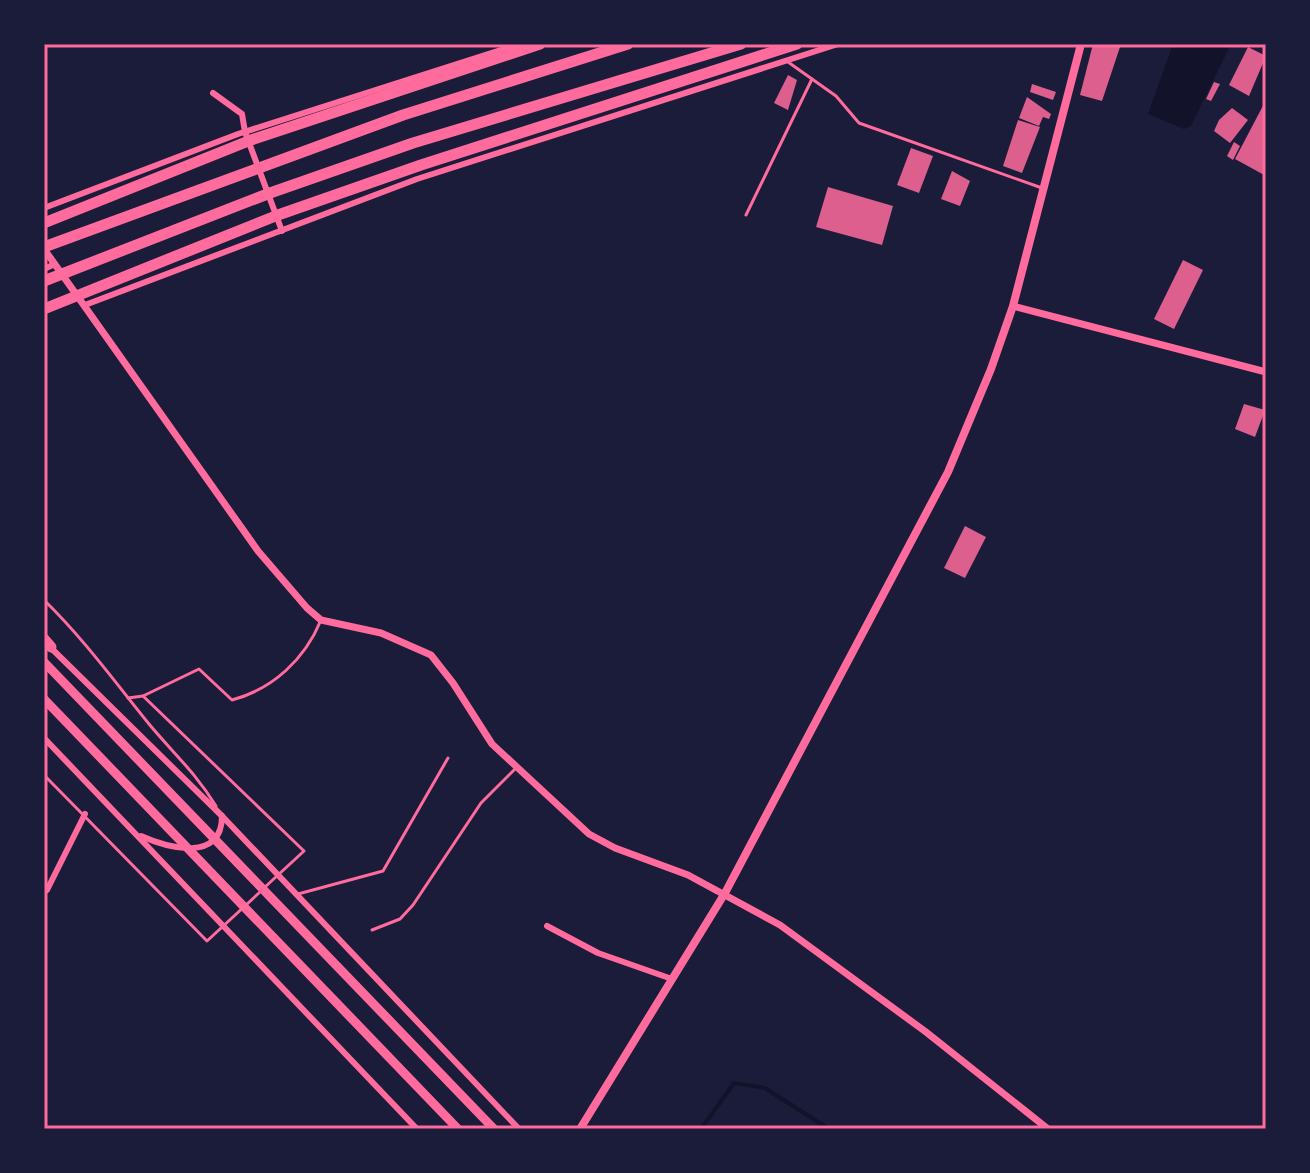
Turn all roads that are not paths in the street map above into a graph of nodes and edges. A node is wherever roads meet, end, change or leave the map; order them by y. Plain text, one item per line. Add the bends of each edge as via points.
1 (520, 44) edge
2 (540, 44) edge
3 (628, 44) edge
4 (741, 44) edge
5 (797, 44) edge
6 (838, 44) edge
7 (1081, 44) edge
8 (786, 61) junction
9 (812, 79) junction
10 (213, 93) dead end
11 (245, 132) junction
12 (1046, 189) junction
13 (44, 208) edge
14 (746, 215) dead end
15 (44, 223) edge
16 (282, 231) junction
17 (44, 248) edge
18 (55, 264) junction
19 (44, 269) edge
20 (44, 281) edge
21 (85, 305) junction
22 (1013, 306) junction
23 (44, 309) edge
24 (1266, 372) edge
25 (44, 600) edge
26 (321, 620) junction
27 (46, 642) edge
28 (44, 662) edge
29 (143, 696) junction
30 (128, 698) junction
31 (44, 699) edge
32 (44, 738) edge
33 (44, 748) edge
34 (55, 748) junction
35 (448, 758) dead end
36 (516, 768) junction
37 (44, 775) edge
38 (85, 814) junction
39 (222, 816) junction
40 (138, 835) junction
41 (276, 876) junction
42 (47, 890) dead end
43 (725, 893) junction
44 (294, 895) junction
45 (547, 926) dead end
46 (224, 927) junction
47 (372, 930) dead end
48 (672, 979) junction
49 (417, 1129) edge
50 (458, 1129) edge
51 (494, 1129) edge
52 (519, 1129) edge
53 (580, 1129) edge
54 (1048, 1129) edge

1 - 11 street
2 - 15 highway via 251,140
3 - 17 highway via 346,134
4 - 20 highway via 413,143
5 - 23 highway via 293,210
6 - 8 street
7 - 12 main road
8 - 9 lane
8 - 16 street via 417,179
9 - 12 lane via 859,123
9 - 14 lane
10 - 11 street via 242,114
11 - 13 street
11 - 16 street
12 - 22 main road
16 - 21 street
17 - 18 street
18 - 19 street
18 - 21 street
21 - 26 street via 258,551
22 - 24 street
22 - 43 main road via 948,472
25 - 30 lane
26 - 29 lane via 302,655 256,692 232,700 199,669
26 - 36 street via 381,633 431,655 492,744
27 - 39 street
28 - 51 main road
29 - 30 lane
29 - 41 lane via 304,851
30 - 39 lane via 197,774
31 - 50 main road
32 - 34 street
33 - 34 lane
34 - 40 street
35 - 44 lane via 383,871
36 - 43 street via 589,834
36 - 47 lane via 481,803 413,905 400,919
37 - 38 lane
38 - 42 street
38 - 46 lane via 207,941
39 - 40 street via 214,839 196,850 169,849
39 - 41 street
40 - 46 street
41 - 44 street
41 - 46 lane
43 - 48 main road
43 - 54 street via 792,933
44 - 52 street
45 - 48 street via 598,953
46 - 49 street
48 - 53 main road

